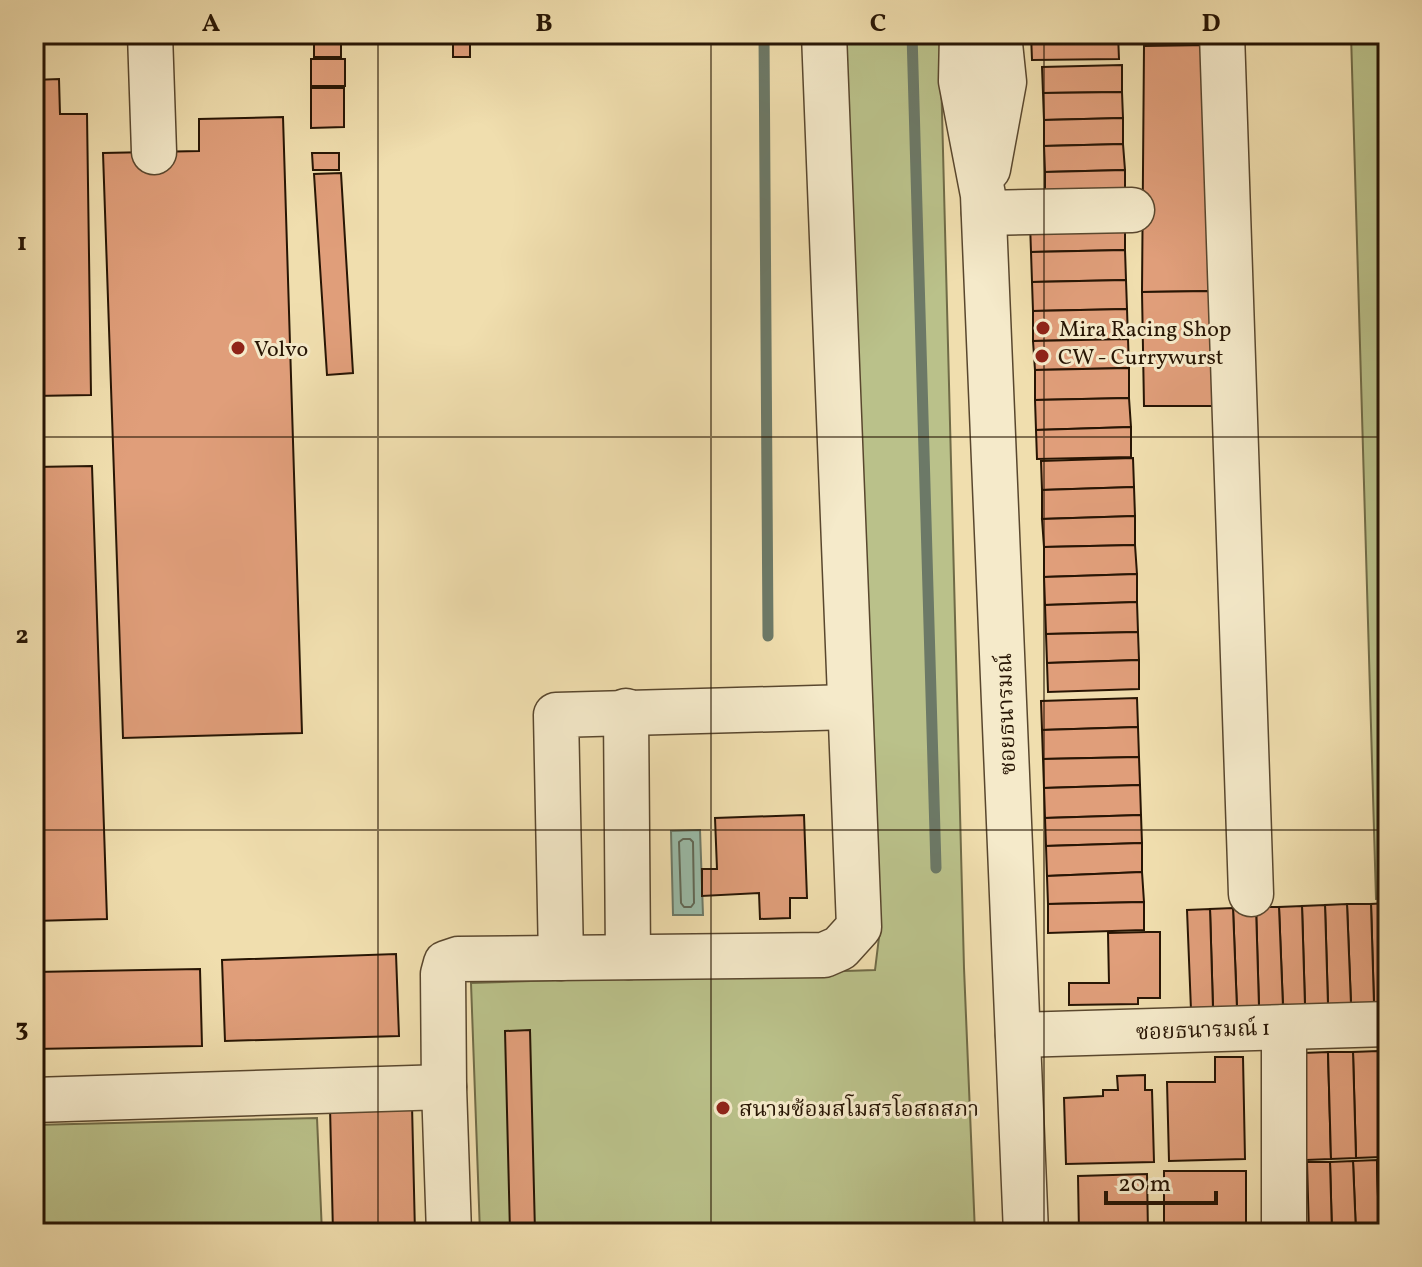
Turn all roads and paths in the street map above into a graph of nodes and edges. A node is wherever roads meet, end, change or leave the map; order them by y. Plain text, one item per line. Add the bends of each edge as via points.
1 (150, 34) edge
2 (824, 34) edge
3 (962, 34) edge
4 (999, 34) edge
5 (1222, 34) edge
6 (154, 152) dead end
7 (984, 204) junction
8 (1132, 210) dead end
9 (850, 707) junction
10 (626, 711) junction
11 (1251, 894) dead end
12 (628, 957) junction
13 (561, 958) junction
14 (1388, 1024) edge
15 (1284, 1027) junction
16 (1018, 1035) junction
17 (444, 1087) junction
18 (34, 1100) edge
19 (449, 1233) edge
20 (1026, 1233) edge
21 (1284, 1233) edge

1 - 6 street
2 - 9 street
3 - 7 street, ซอยธนารมณ์ via 961,81
4 - 7 street, ซอยธนารมณ์ via 1004,82
5 - 11 street
7 - 8 street
7 - 16 street, ซอยธนารมณ์
9 - 10 street
9 - 12 street via 859,927 840,948 824,955
10 - 12 street
10 - 13 street via 556,715
12 - 13 street
13 - 17 street via 446,963
14 - 15 street, ซอยธนารมณ์ 1
15 - 16 street, ซอยธนารมณ์ 1
15 - 21 street
16 - 20 street, ซอยธนารมณ์
17 - 18 street
17 - 19 street

